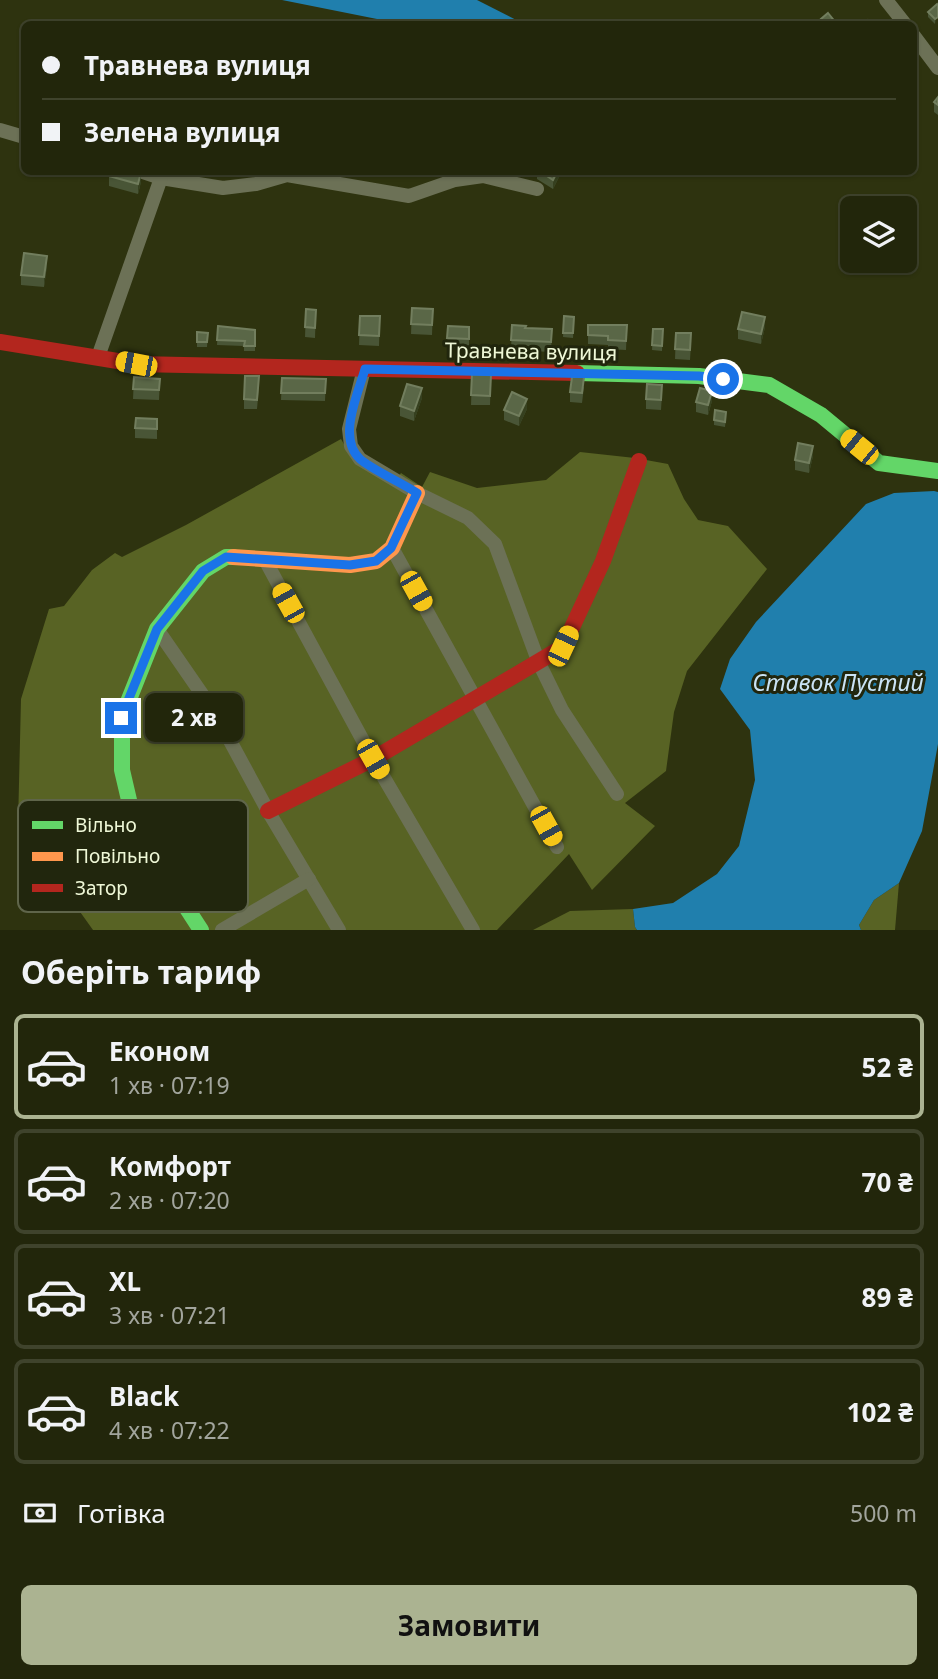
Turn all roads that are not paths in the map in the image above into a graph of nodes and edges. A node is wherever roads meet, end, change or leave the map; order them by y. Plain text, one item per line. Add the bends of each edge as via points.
1 (886, 0) edge
2 (903, 21) edge
3 (917, 40) edge
4 (938, 68) edge
5 (0, 130) edge
6 (21, 136) edge
7 (152, 175) edge
8 (161, 178) junction
9 (537, 190) dead end
10 (0, 342) edge
11 (98, 357) junction
12 (365, 369) junction
13 (639, 461) dead end
14 (938, 471) edge
15 (417, 493) junction
16 (391, 548) junction
17 (264, 558) junction
18 (157, 629) junction
19 (539, 663) junction
20 (476, 699) junction
21 (373, 759) junction
22 (617, 794) dead end
23 (129, 800) edge
24 (268, 811) junction
25 (557, 847) dead end
26 (309, 879) junction
27 (189, 912) edge
28 (201, 930) edge
29 (222, 930) edge
30 (339, 930) edge
31 (473, 930) edge

1 - 2 street
3 - 4 street
5 - 6 street
7 - 8 street
8 - 9 street via 223,188 287,175 409,196 454,180 483,176
8 - 11 street
10 - 11 street, Травнева вулиця
11 - 12 street, Травнева вулиця via 136,364
12 - 14 street, Травнева вулиця via 699,376 769,385 821,415 879,463
12 - 15 street via 349,429 351,446 360,459
13 - 19 street via 603,562 563,646
15 - 16 street
15 - 19 street via 468,518 495,544
16 - 17 street via 376,561 350,565
16 - 20 street
17 - 18 street via 226,557 203,571
17 - 21 street
18 - 23 street via 121,718 122,770
18 - 24 street via 215,713
19 - 20 street
19 - 22 street via 562,710
20 - 21 street
20 - 25 street
21 - 24 street
21 - 31 street
24 - 26 street
26 - 29 street
26 - 30 street
27 - 28 street

